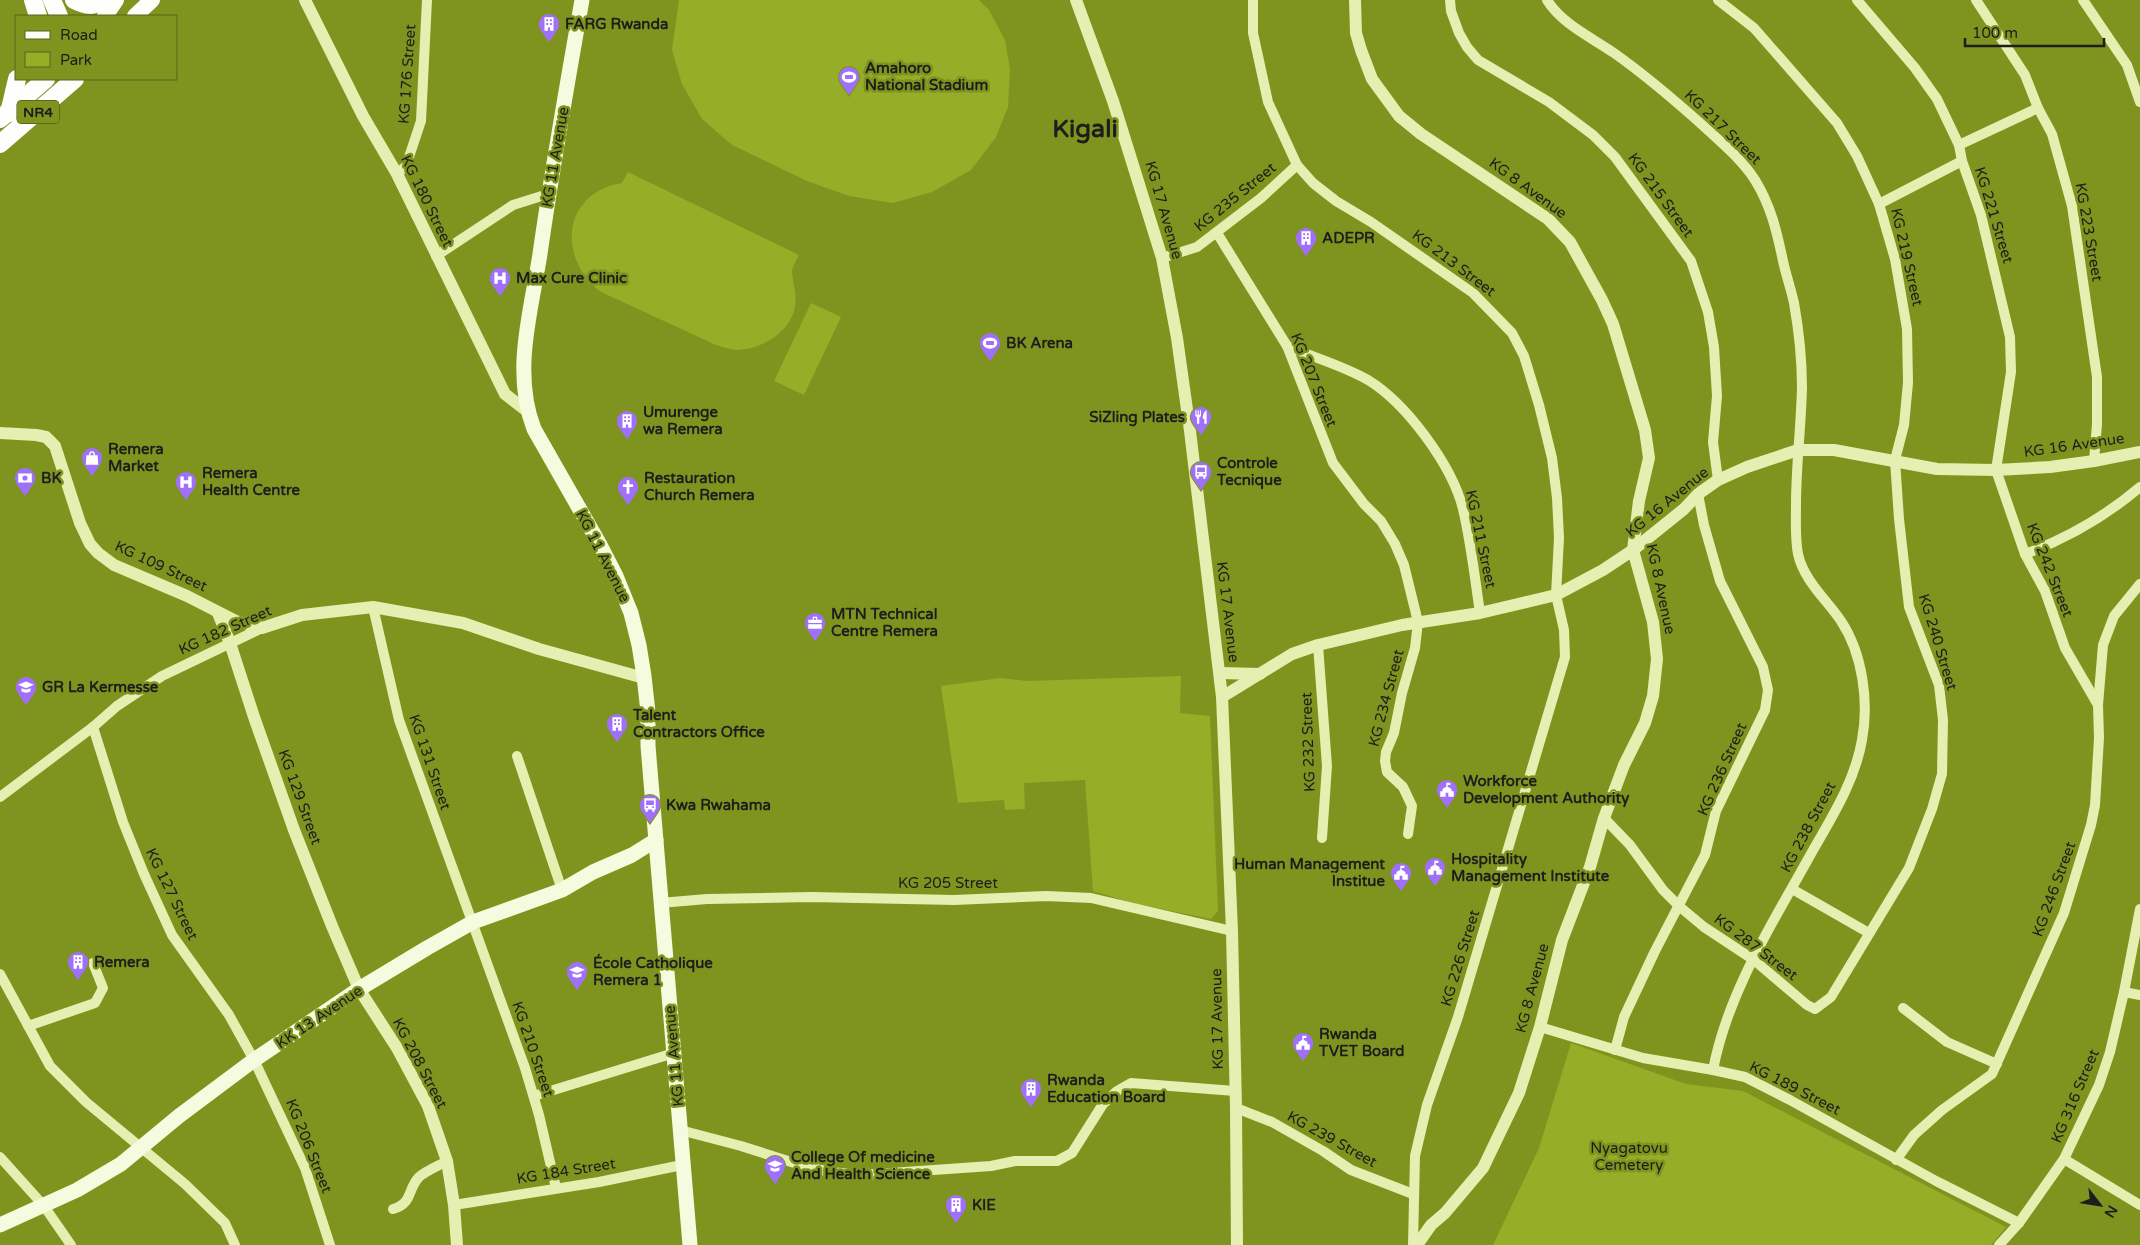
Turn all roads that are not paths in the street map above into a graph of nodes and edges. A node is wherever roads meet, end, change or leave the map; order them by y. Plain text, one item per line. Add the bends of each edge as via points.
1 (52, 0) edge
2 (74, 0) edge
3 (105, 0) edge
4 (116, 0) edge
5 (137, 0) edge
6 (152, 0) edge
7 (304, 0) edge
8 (427, 0) edge
9 (582, 0) edge
10 (1076, 0) edge
11 (1253, 0) edge
12 (1355, 0) edge
13 (1450, 0) edge
14 (1547, 0) edge
15 (1718, 0) edge
16 (1857, 0) edge
17 (1976, 0) edge
18 (2083, 0) edge
19 (59, 15) edge
20 (106, 15) edge
21 (127, 15) edge
22 (137, 15) edge
23 (17, 80) edge
24 (45, 80) edge
25 (74, 80) edge
26 (2140, 102) edge
27 (2038, 108) junction
28 (5, 116) edge
29 (0, 144) edge
30 (1960, 145) junction
31 (1962, 161) junction
32 (1297, 165) junction
33 (397, 174) junction
34 (548, 194) junction
35 (1879, 204) junction
36 (1217, 233) junction
37 (436, 256) junction
38 (1162, 258) junction
39 (1287, 346) junction
40 (527, 411) junction
41 (0, 433) edge
42 (1798, 450) junction
43 (2140, 452) edge
44 (1895, 460) junction
45 (2094, 461) junction
46 (1996, 470) junction
47 (1718, 480) junction
48 (2140, 487) edge
49 (1698, 494) junction
50 (1633, 550) junction
51 (2025, 554) junction
52 (2140, 584) edge
53 (1556, 595) junction
54 (373, 607) junction
55 (218, 612) junction
56 (1480, 613) junction
57 (1418, 622) junction
58 (262, 628) junction
59 (230, 643) junction
60 (1318, 645) junction
61 (1220, 673) junction
62 (1260, 674) junction
63 (644, 678) junction
64 (1222, 697) junction
65 (2098, 705) junction
66 (93, 727) junction
67 (517, 756) dead end
68 (0, 797) edge
69 (1604, 818) junction
70 (1408, 834) dead end
71 (1322, 838) dead end
72 (656, 840) junction
73 (1792, 889) junction
74 (562, 890) junction
75 (660, 903) junction
76 (1680, 906) junction
77 (2140, 909) edge
78 (473, 922) junction
79 (1232, 931) junction
80 (1869, 933) junction
81 (1754, 960) junction
82 (1852, 962) joint
83 (93, 963) dead end
84 (0, 974) edge
85 (359, 989) junction
86 (2124, 992) junction
87 (2140, 994) edge
88 (1903, 1008) dead end
89 (28, 1026) junction
90 (1540, 1027) junction
91 (1615, 1050) junction
92 (674, 1053) junction
93 (254, 1060) junction
94 (1997, 1064) junction
95 (1713, 1070) junction
96 (1235, 1091) junction
97 (534, 1096) junction
98 (1236, 1108) junction
99 (680, 1130) junction
100 (140, 1147) junction
101 (0, 1157) edge
102 (2064, 1159) junction
103 (1896, 1160) junction
104 (447, 1161) junction
105 (682, 1165) junction
106 (556, 1188) junction
107 (1414, 1194) junction
108 (454, 1205) junction
109 (2140, 1205) edge
110 (44, 1206) junction
111 (393, 1209) dead end
112 (2019, 1223) junction
113 (0, 1225) edge
114 (70, 1245) edge
115 (235, 1245) edge
116 (330, 1245) edge
117 (457, 1245) edge
118 (690, 1245) edge
119 (1237, 1245) edge
120 (1413, 1245) edge
121 (1417, 1245) edge
122 (1999, 1245) edge

1 - 19 highway
2 - 3 highway via 96,6
4 - 20 main road
5 - 21 main road
6 - 22 main road
7 - 33 street, KG 180 Street via 363,116
8 - 33 street, KG 176 Street via 421,121 406,166
9 - 34 main road, KG 11 Avenue
10 - 38 street, KG 17 Avenue via 1114,101
11 - 32 street, KG 213 Street via 1252,33 1268,102
12 - 50 street, KG 8 Avenue via 1356,33 1361,50 1372,79 1399,116 1560,229 1602,300 1630,376 1647,441 1649,458
13 - 47 street, KG 215 Street via 1459,33 1478,60 1549,102 1593,135 1615,156 1691,261 1708,312 1714,347 1717,396 1713,442
14 - 42 street, KG 217 Street via 1564,20 1628,62 1734,154 1768,204 1780,238 1801,350
15 - 35 street, KG 219 Street via 1754,28 1837,123 1857,156
16 - 30 street, KG 221 Street via 1915,68 1937,99
17 - 27 street, KG 223 Street via 2025,76
18 - 26 street via 2127,65
23 - 28 highway
24 - 28 highway, NR4
25 - 29 highway, NR4
27 - 30 street
27 - 45 street, KG 223 Street via 2052,134 2072,206 2097,377
30 - 31 street, KG 221 Street
31 - 35 street
31 - 46 street, KG 221 Street via 1981,214 2010,336 2011,372
32 - 36 street, KG 235 Street
32 - 53 street, KG 213 Street via 1336,201 1473,293 1512,333 1524,356 1540,405 1552,458 1559,538
33 - 37 street, KG 180 Street
34 - 37 street via 513,205
34 - 40 main road, KG 11 Avenue via 524,360 522,382
35 - 44 street, KG 219 Street via 1895,259 1907,329 1908,383 1904,425
36 - 38 street, KG 235 Street via 1198,247
36 - 39 street, KG 207 Street
37 - 40 street, KG 180 Street via 505,394
38 - 61 street, KG 17 Avenue via 1190,431
39 - 56 street, KG 211 Street via 1366,379 1400,406 1424,434 1453,482 1462,507
39 - 57 street, KG 207 Street via 1333,463 1381,521 1395,544 1404,565
40 - 63 main road, KG 11 Avenue via 616,576 633,621
41 - 55 street, KG 109 Street via 46,437 55,446 80,523 98,553 114,565
42 - 44 street, KG 16 Avenue via 1834,450
42 - 47 street, KG 16 Avenue
42 - 73 street, KG 238 Street via 1796,528 1799,556 1807,576 1843,624 1862,672 1865,698 1862,740 1852,776 1839,806
43 - 45 street, KG 16 Avenue
44 - 46 street, KG 16 Avenue via 1937,469
44 - 80 street, KG 240 Street via 1909,607 1939,685 1943,720 1942,774 1909,868
45 - 46 street, KG 16 Avenue
46 - 51 street, KG 242 Street
47 - 49 street, KG 16 Avenue
48 - 51 street via 2085,526
49 - 50 street, KG 16 Avenue
49 - 76 street, KG 236 Street via 1720,581 1762,667 1768,690 1765,710 1725,790 1705,855
50 - 53 street, KG 16 Avenue
50 - 69 street, KG 8 Avenue via 1653,622 1657,659 1653,696 1645,723 1624,765
51 - 65 street, KG 242 Street via 2046,591 2065,648
52 - 65 street, KG 246 Street via 2114,616 2103,645
53 - 56 street, KG 16 Avenue
53 - 107 street, KG 226 Street via 1566,657 1458,1017 1427,1105 1415,1156
54 - 58 street, KG 182 Street via 302,615
54 - 63 street, KG 182 Street via 463,623
54 - 78 street, KG 131 Street via 399,720
55 - 58 street, KG 109 Street
55 - 59 street, KG 129 Street
56 - 57 street, KG 16 Avenue
57 - 60 street, KG 16 Avenue
57 - 70 street, KG 234 Street via 1416,648 1385,761 1387,772 1403,787 1412,806
58 - 59 street, KG 182 Street
59 - 66 street, KG 182 Street via 162,676 117,706
59 - 85 street, KG 129 Street via 294,830
60 - 62 street, KG 16 Avenue via 1292,654
60 - 71 street, KG 232 Street via 1327,766
61 - 62 street
61 - 64 street, KG 17 Avenue
62 - 64 street, KG 16 Avenue
63 - 72 main road, KG 11 Avenue
64 - 79 street, KG 17 Avenue
65 - 94 street, KG 246 Street via 2099,738 2092,824 2064,913
66 - 68 street, KG 182 Street
66 - 93 street, KG 127 Street via 123,822 172,935 228,1015
67 - 74 street
69 - 76 street, KG 287 Street
69 - 90 street, KG 8 Avenue via 1590,867 1562,940
72 - 74 main road, KK 13 Avenue
72 - 75 main road, KG 11 Avenue
73 - 80 street
73 - 81 street, KG 238 Street
74 - 78 main road, KK 13 Avenue
75 - 79 street, KG 205 Street via 811,897 1090,898
75 - 92 main road, KG 11 Avenue
76 - 81 street, KG 287 Street
76 - 91 street, KG 236 Street via 1624,1017
77 - 86 street, KG 316 Street
78 - 85 main road, KK 13 Avenue
78 - 97 street, KG 210 Street
79 - 96 street, KG 17 Avenue
80 - 82 street, KG 240 Street
81 - 82 street, KG 287 Street via 1815,1009 1831,997
81 - 95 street, KG 238 Street via 1728,1014
83 - 89 street via 103,988 95,1003
84 - 89 street
85 - 93 main road, KK 13 Avenue
85 - 104 street, KG 208 Street via 397,1048 428,1106
86 - 87 street
86 - 102 street, KG 316 Street via 2099,1084
88 - 94 street via 1947,1042
89 - 100 street via 50,1066 86,1102
90 - 91 street, KG 189 Street
90 - 121 street, KG 8 Avenue via 1519,1093 1483,1168
91 - 95 street, KG 189 Street
92 - 97 street
92 - 99 main road, KG 11 Avenue
93 - 100 main road, KK 13 Avenue
93 - 116 street, KG 206 Street via 305,1168
94 - 103 street, KG 246 Street via 1985,1080 1942,1110 1914,1135
95 - 103 street, KG 189 Street via 1752,1081
96 - 98 street, KG 17 Avenue
96 - 99 street via 1131,1083 1103,1104 1078,1145 1066,1158 982,1167 862,1175 830,1172
97 - 106 street, KG 210 Street
98 - 107 street, KG 239 Street via 1272,1122 1351,1170
98 - 119 street, KG 17 Avenue
99 - 105 main road, KG 11 Avenue
100 - 110 main road, KK 13 Avenue via 121,1164
100 - 115 street via 225,1223
101 - 110 street
102 - 109 street
102 - 112 street, KG 316 Street
103 - 112 street, KG 189 Street
104 - 108 street, KG 208 Street
104 - 111 street via 420,1177 407,1201
105 - 106 street, KG 184 Street
105 - 118 main road, KG 11 Avenue
106 - 108 street, KG 184 Street
107 - 120 street, KG 226 Street
108 - 117 street, KG 208 Street
110 - 113 main road, KK 13 Avenue
110 - 114 street
112 - 122 street, KG 316 Street

